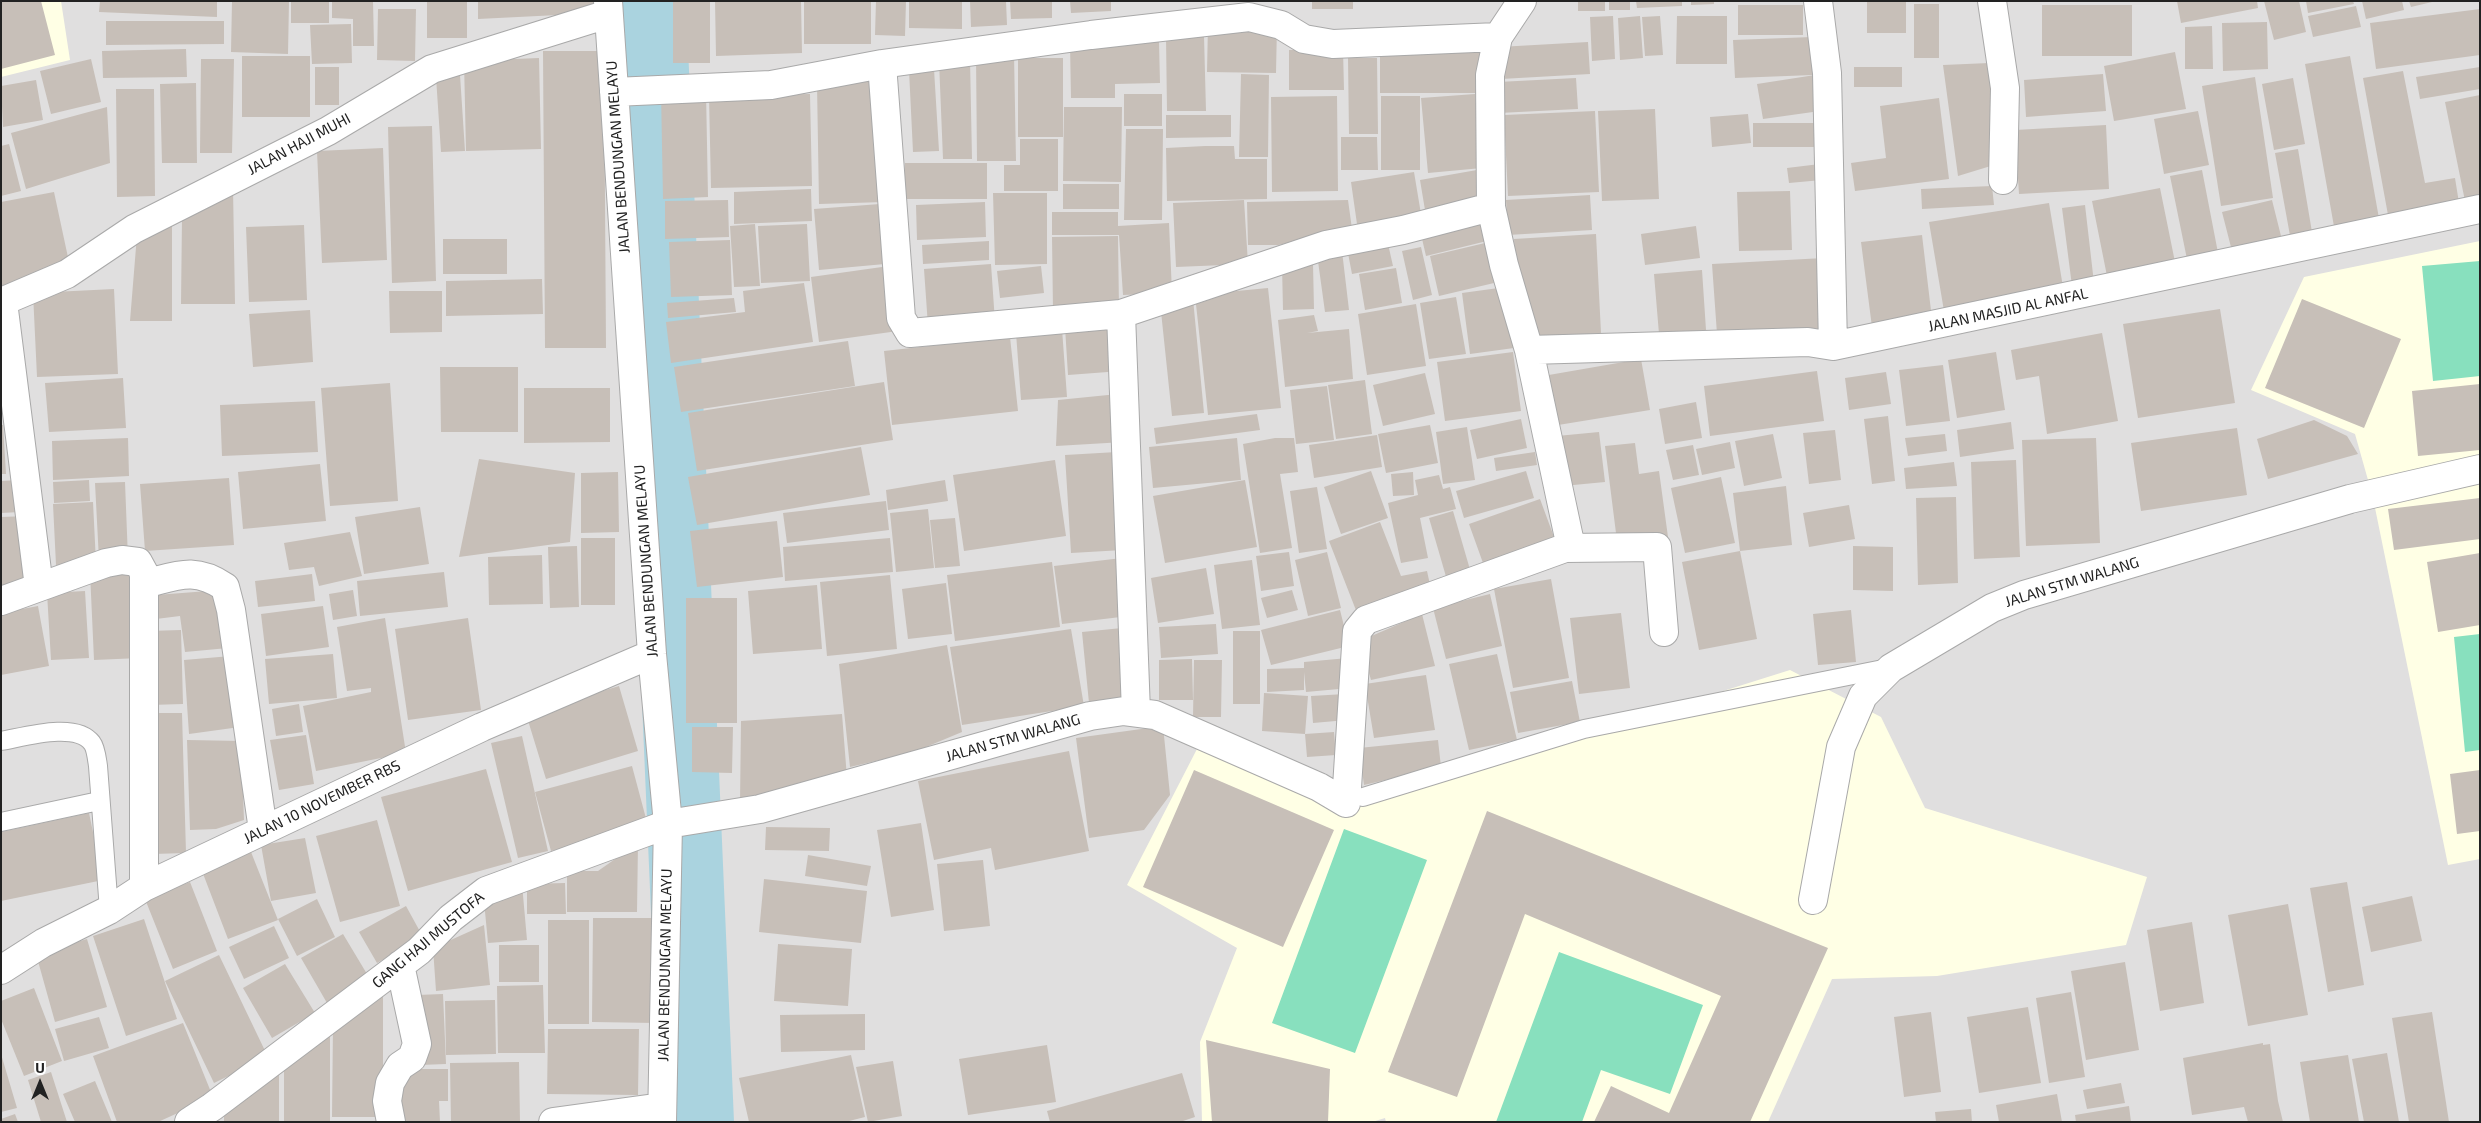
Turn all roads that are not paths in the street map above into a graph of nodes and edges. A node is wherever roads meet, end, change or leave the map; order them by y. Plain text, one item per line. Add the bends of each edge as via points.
1 (1522, 1) edge
2 (1818, 1) edge
3 (1992, 1) edge
4 (608, 8) edge
5 (1498, 38) junction
6 (882, 64) junction
7 (616, 92) junction
8 (2003, 180) dead end
9 (1491, 208) junction
10 (2480, 209) edge
11 (2, 302) edge
12 (1121, 314) junction
13 (1833, 346) junction
14 (1530, 350) junction
15 (2480, 469) edge
16 (1565, 548) junction
17 (144, 584) junction
18 (39, 587) junction
19 (1, 601) edge
20 (1664, 632) dead end
21 (652, 654) junction
22 (1891, 668) junction
23 (1136, 712) junction
24 (1, 741) edge
25 (1354, 800) junction
26 (100, 801) junction
27 (1, 822) edge
28 (675, 823) junction
29 (264, 830) junction
30 (144, 887) junction
31 (1813, 900) dead end
32 (109, 910) junction
33 (400, 965) junction
34 (1, 970) edge
35 (662, 1114) edge
36 (189, 1122) edge
37 (391, 1122) edge
38 (554, 1122) edge

1 - 5 street
2 - 13 street via 1827,73
3 - 8 street via 2005,88
4 - 7 street, JALAN BENDUNGAN MELAYU
4 - 11 street, JALAN HAJI MUHI via 432,69 328,131 134,229 67,274
5 - 6 street via 1333,44 1304,39 1281,25 1249,17
5 - 9 street via 1490,75
6 - 7 street via 771,85
6 - 12 street via 901,318 910,333
7 - 21 street, JALAN BENDUNGAN MELAYU
9 - 12 street via 1326,245
9 - 14 street via 1504,265
10 - 13 street, JALAN MASJID AL ANFAL
11 - 18 street
12 - 23 street
13 - 14 street, JALAN MASJID AL ANFAL via 1808,342
14 - 16 street via 1569,538
15 - 22 street, JALAN STM WALANG via 2350,499 2024,595 1992,608
16 - 20 street via 1657,547
16 - 25 street via 1366,620 1360,625 1357,631
17 - 18 street via 144,573 138,562 122,560
17 - 29 street via 192,573 210,576 225,587
17 - 30 street
18 - 19 street
21 - 28 street, JALAN BENDUNGAN MELAYU
21 - 29 street, JALAN 10 NOVEMBER RBS via 482,727
22 - 25 lane via 1584,729
22 - 31 street, JALAN STM WALANG via 1863,696 1840,747
23 - 25 street, JALAN STM WALANG via 1164,719
23 - 28 street, JALAN STM WALANG via 1124,710 1090,716 760,809
24 - 26 lane via 58,732 79,734 93,744
26 - 27 lane
26 - 32 lane
28 - 33 street, GANG HAJI MUSTOFA via 486,891
28 - 35 street, JALAN BENDUNGAN MELAYU
29 - 30 street, JALAN 10 NOVEMBER RBS
30 - 32 street, JALAN 10 NOVEMBER RBS
32 - 34 street, JALAN 10 NOVEMBER RBS via 42,943
33 - 36 street, GANG HAJI MUSTOFA
33 - 37 street via 417,1044 412,1058 400,1066 390,1083
35 - 38 street

